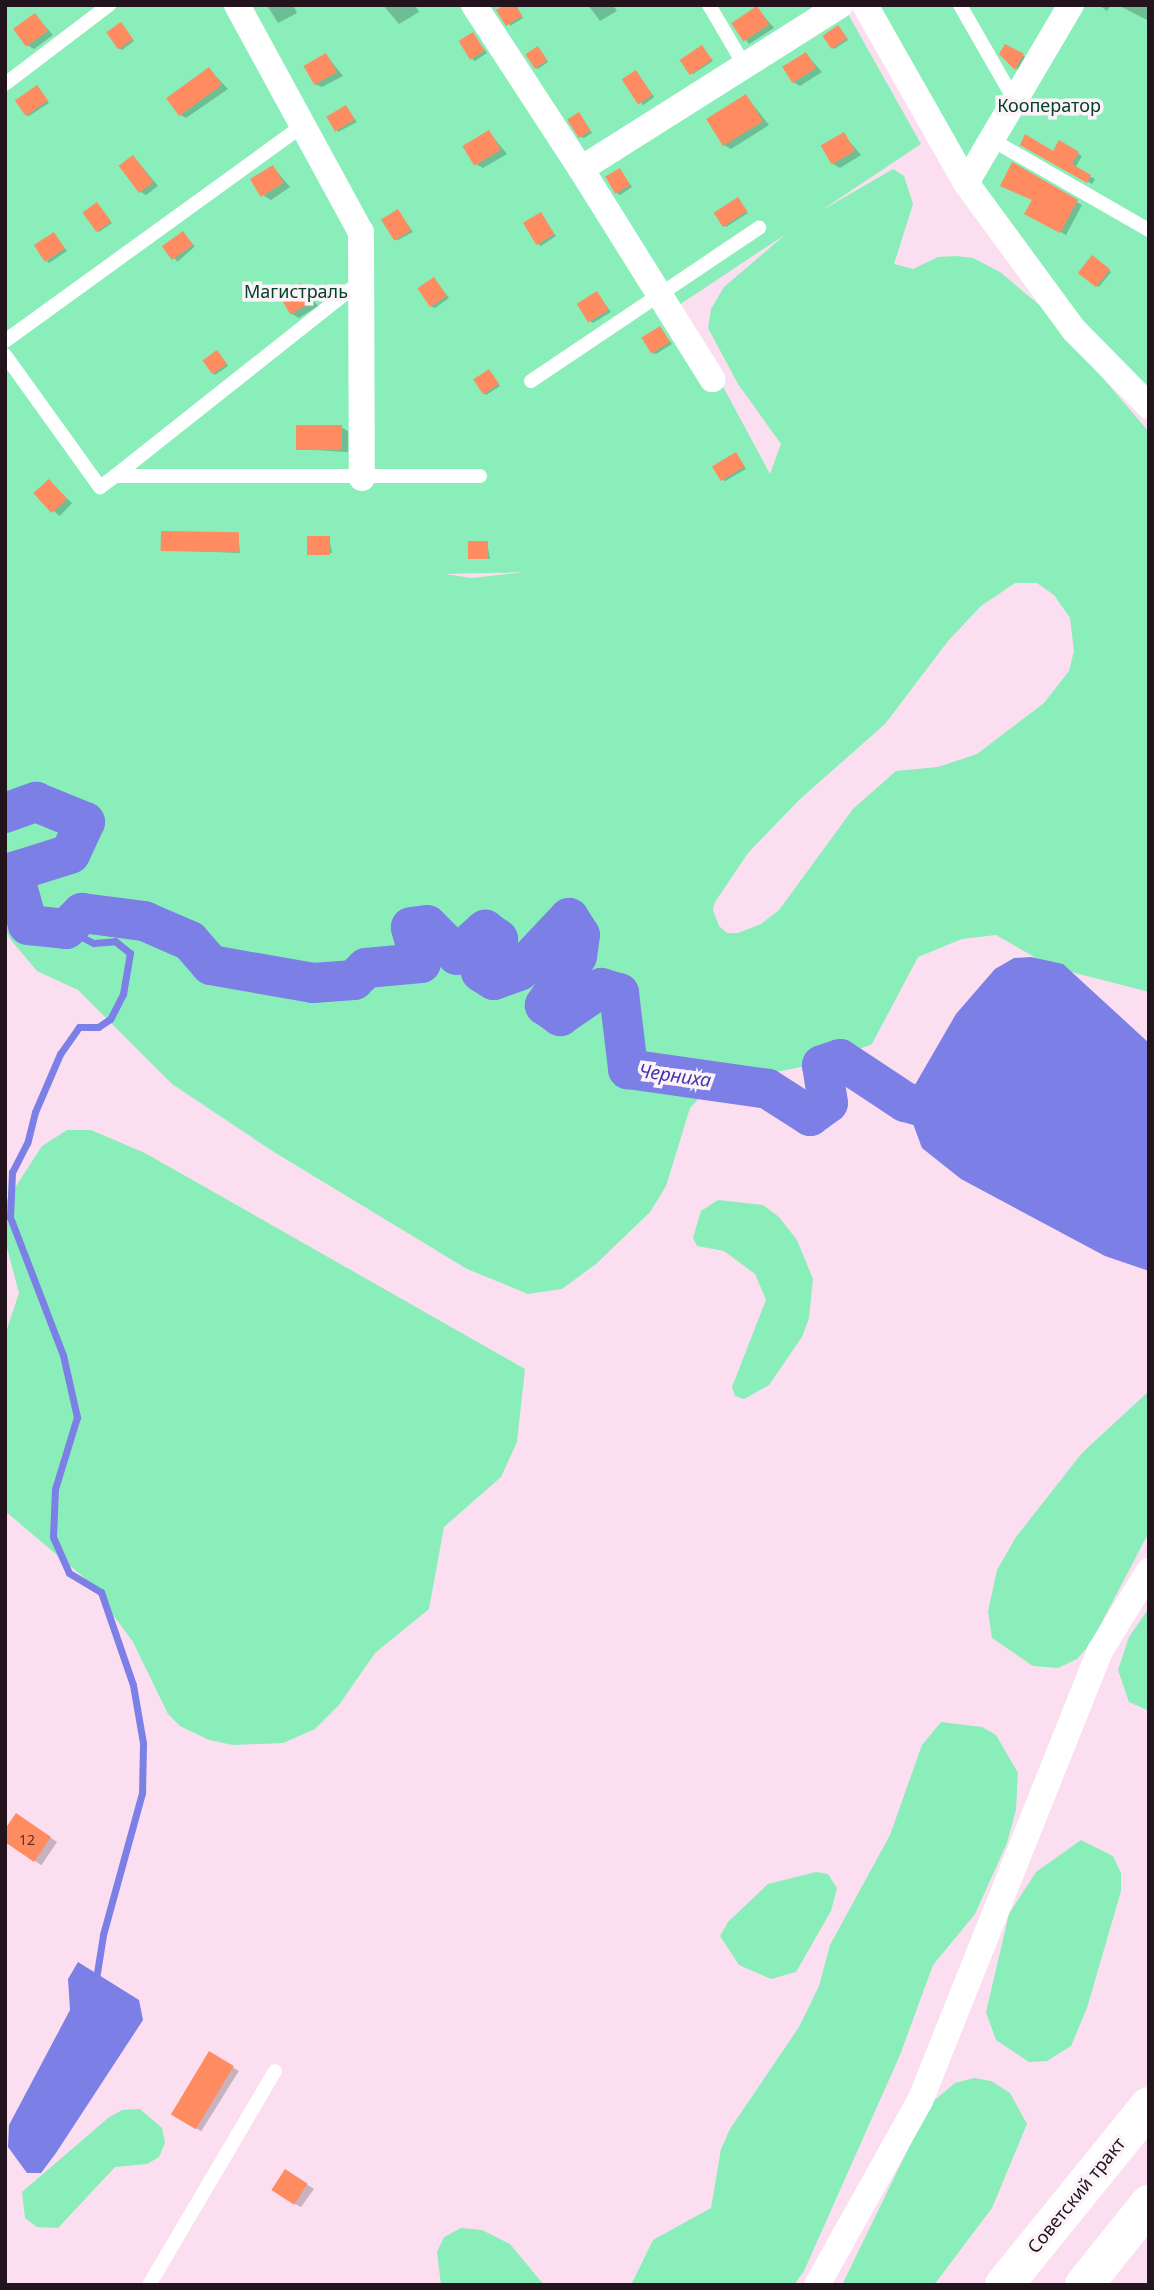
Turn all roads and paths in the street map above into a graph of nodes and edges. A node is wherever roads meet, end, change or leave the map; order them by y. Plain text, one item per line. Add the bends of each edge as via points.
1 (109, 5) edge
2 (237, 5) edge
3 (474, 5) edge
4 (709, 5) edge
5 (840, 5) edge
6 (866, 5) edge
7 (960, 5) edge
8 (1071, 5) edge
9 (743, 63) junction
10 (5, 84) edge
11 (1015, 101) junction
12 (301, 127) junction
13 (994, 141) junction
14 (581, 169) junction
15 (966, 183) junction
16 (759, 228) dead end
17 (1149, 230) edge
18 (362, 280) junction
19 (660, 296) junction
20 (5, 341) edge
21 (5, 355) edge
22 (712, 379) dead end
23 (531, 381) dead end
24 (1149, 407) edge
25 (115, 476) junction
26 (480, 476) dead end
27 (362, 478) junction
28 (1149, 1571) edge
29 (275, 2071) dead end
30 (1149, 2106) edge
31 (1149, 2204) edge
32 (149, 2285) edge
33 (817, 2285) edge
34 (1004, 2285) edge
35 (1084, 2285) edge

1 - 10 lane
2 - 12 street
3 - 14 street
4 - 9 lane
5 - 9 street
6 - 15 street
7 - 11 lane
8 - 11 street
9 - 14 street
11 - 13 street
12 - 18 street via 361,232
12 - 20 lane
13 - 15 street
13 - 17 lane
14 - 19 street
15 - 24 street via 1074,330
16 - 19 lane
18 - 25 lane
18 - 27 street
19 - 22 street
19 - 23 lane
21 - 25 lane via 100,487
25 - 27 lane
26 - 27 lane
28 - 33 street via 1100,1651 920,2101
29 - 32 lane
30 - 34 highway, Советский тракт
31 - 35 highway

